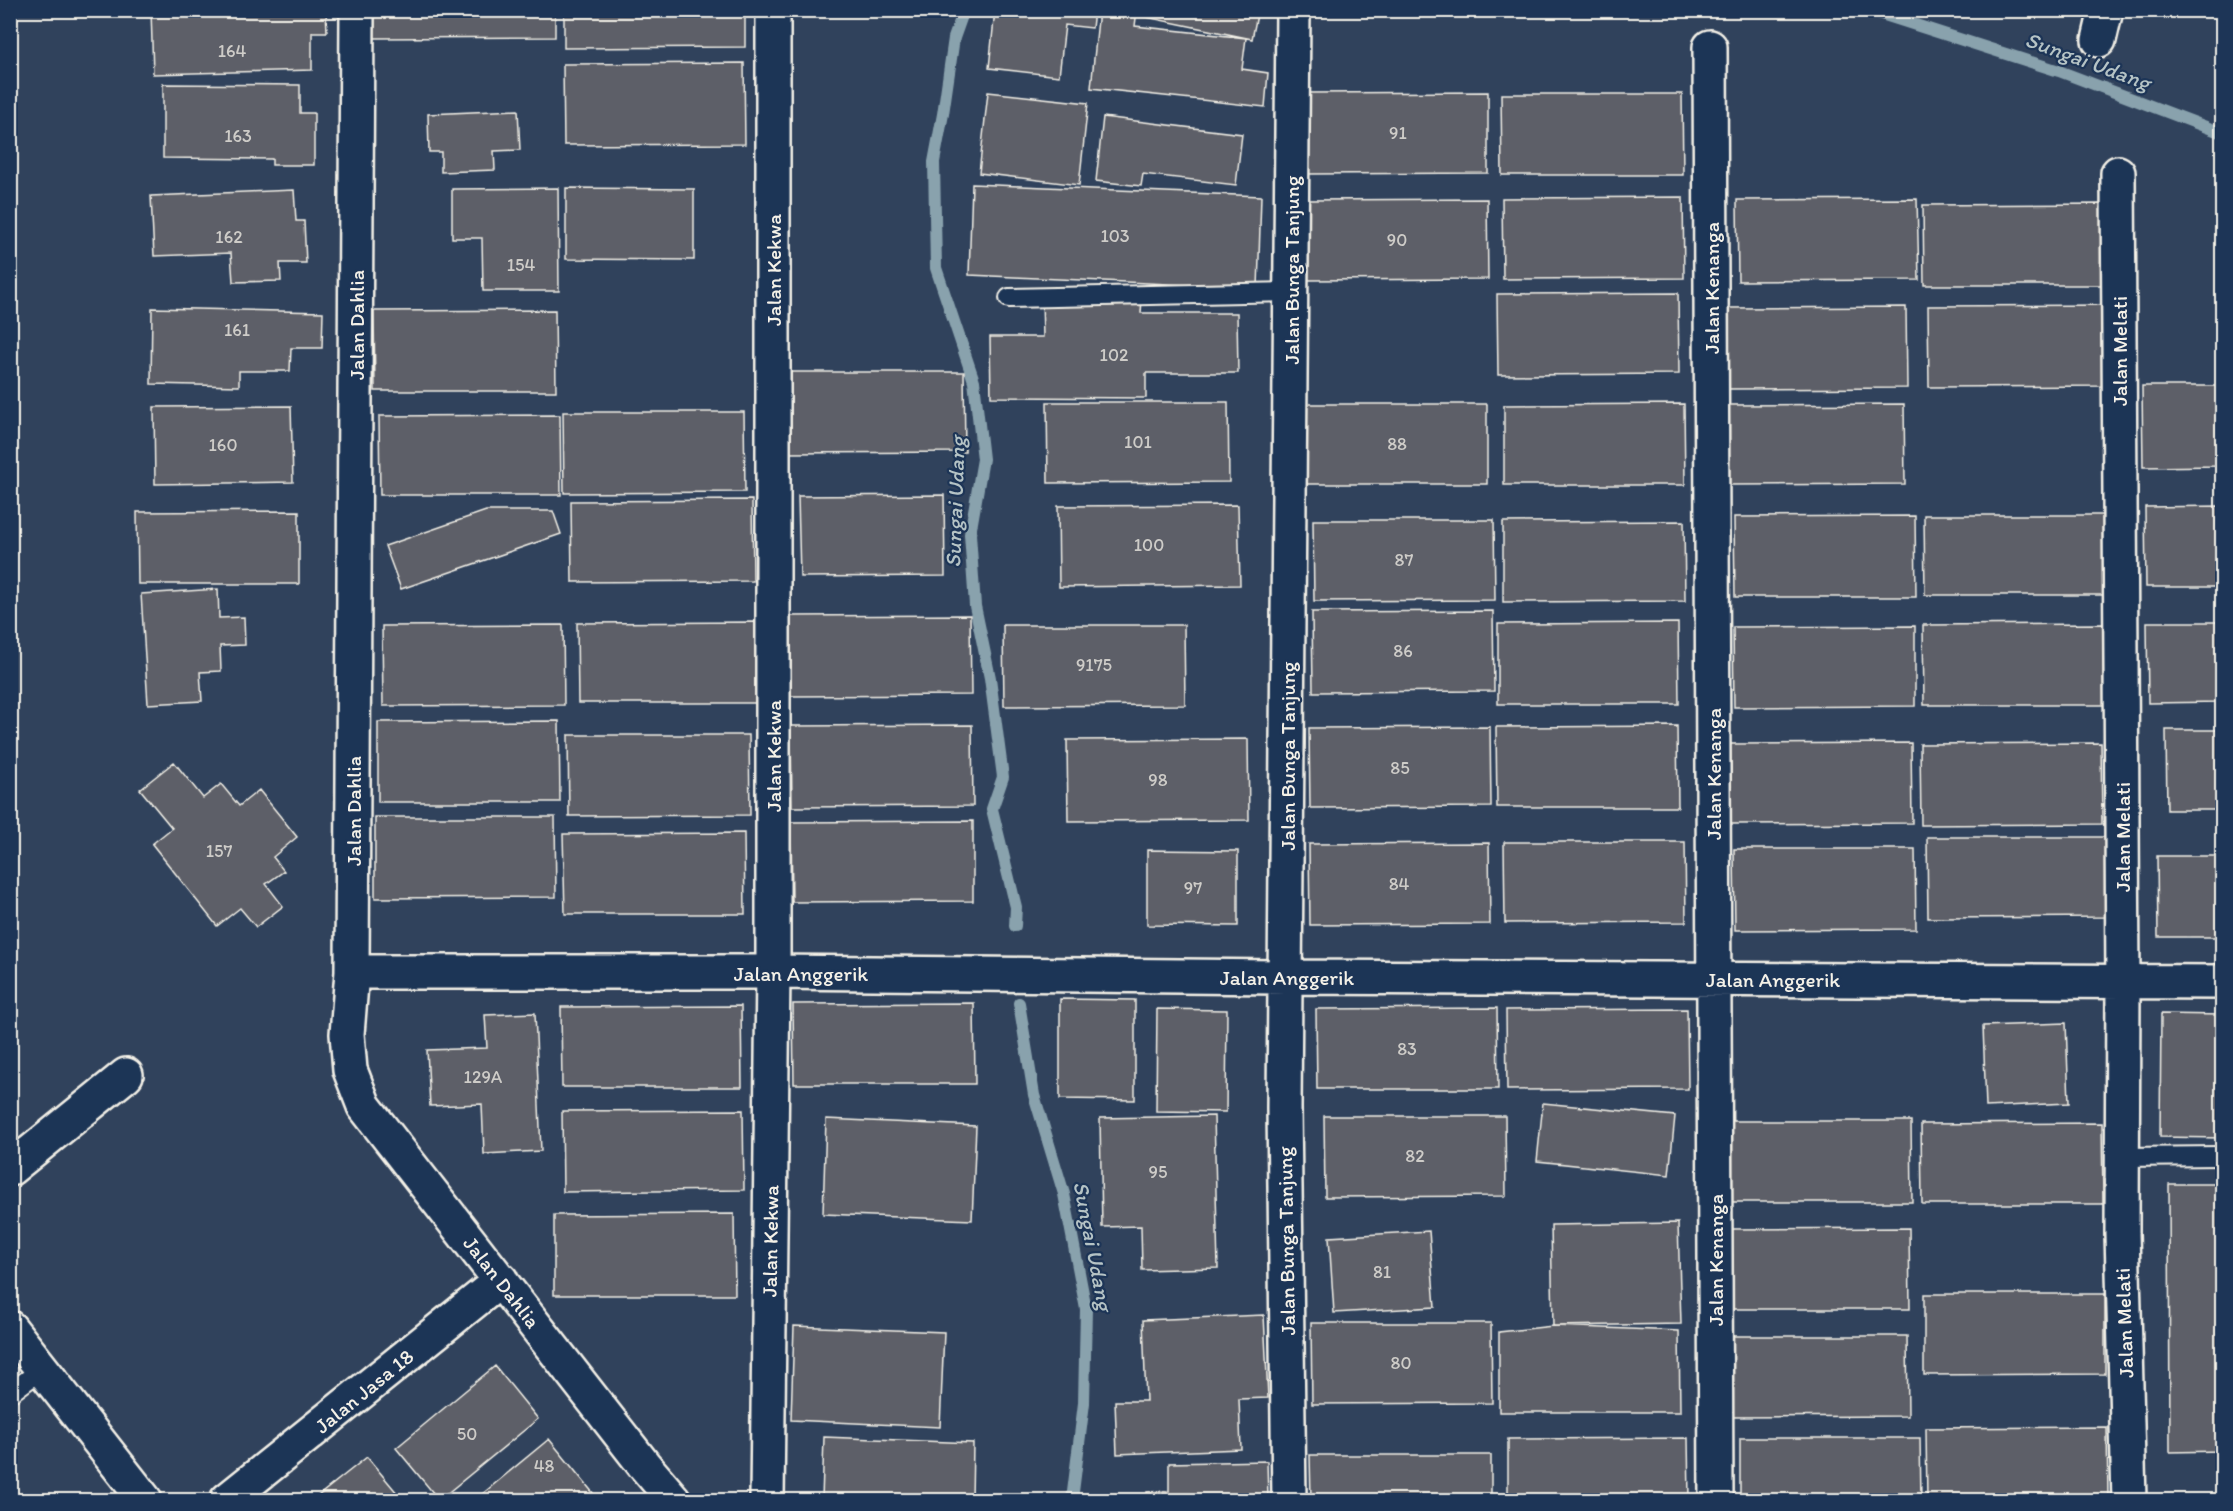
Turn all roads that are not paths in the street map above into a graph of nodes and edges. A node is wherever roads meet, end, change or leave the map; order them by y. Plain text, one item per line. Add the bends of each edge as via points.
1 (357, 10) edge
2 (773, 10) edge
3 (1293, 10) edge
4 (1710, 47) dead end
5 (2118, 173) dead end
6 (1291, 292) junction
7 (1009, 298) dead end
8 (352, 972) junction
9 (773, 972) junction
10 (1287, 977) junction
11 (1714, 978) junction
12 (2123, 981) junction
13 (2223, 982) edge
14 (126, 1075) dead end
15 (2223, 1156) edge
16 (2121, 1158) junction
17 (10, 1168) edge
18 (501, 1280) junction
19 (10, 1328) edge
20 (42, 1369) junction
21 (10, 1393) edge
22 (145, 1500) edge
23 (227, 1500) edge
24 (674, 1500) edge
25 (767, 1500) edge
26 (1288, 1500) edge
27 (1716, 1500) edge
28 (2129, 1500) edge

1 - 8 street, Jalan Dahlia
2 - 9 street, Jalan Kekwa
3 - 6 street, Jalan Bunga Tanjung
4 - 11 street, Jalan Kenanga
5 - 12 street, Jalan Melati
6 - 7 lane
6 - 10 street, Jalan Bunga Tanjung
8 - 9 street, Jalan Anggerik
8 - 18 street, Jalan Dahlia via 347,1034 350,1070 364,1106
9 - 10 street, Jalan Anggerik
9 - 25 street, Jalan Kekwa
10 - 11 street, Jalan Anggerik
10 - 26 street, Jalan Bunga Tanjung via 1284,1108
11 - 12 street, Jalan Anggerik
11 - 27 street, Jalan Kenanga
12 - 13 street, Jalan Anggerik
12 - 16 street, Jalan Melati
14 - 17 street
15 - 16 lane
16 - 28 street, Jalan Melati
18 - 23 street, Jalan Jasa 18
18 - 24 street, Jalan Dahlia
19 - 20 street
20 - 21 lane
20 - 22 street

